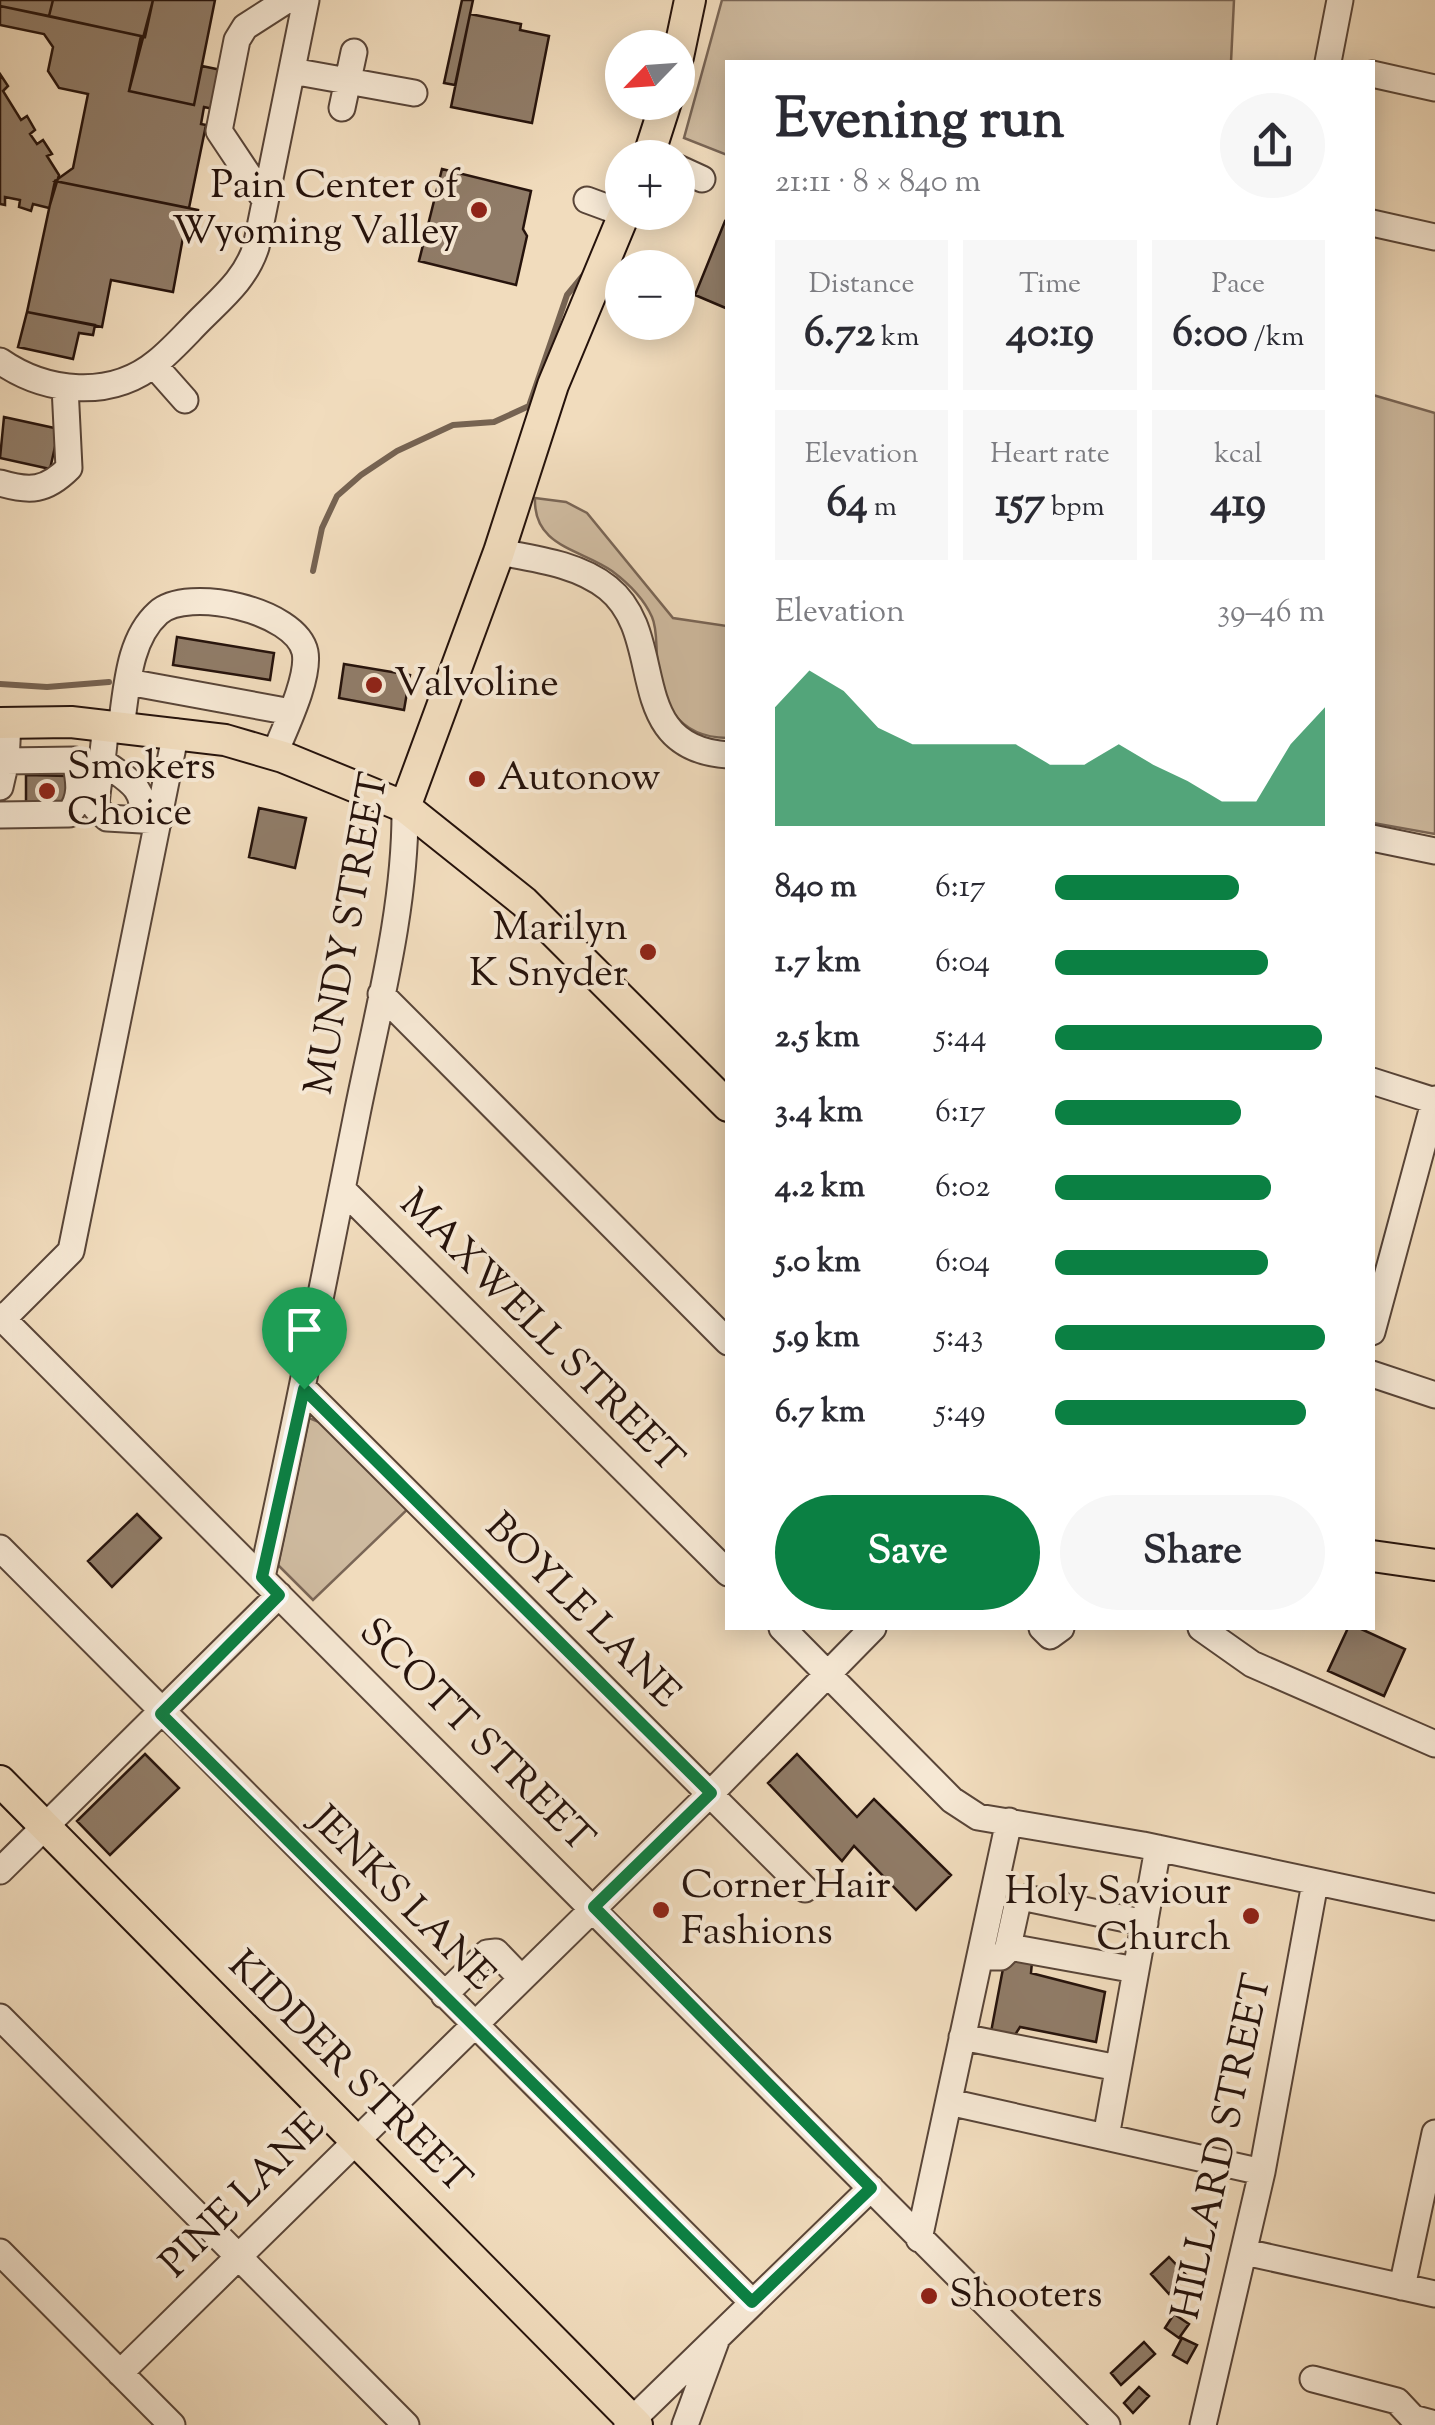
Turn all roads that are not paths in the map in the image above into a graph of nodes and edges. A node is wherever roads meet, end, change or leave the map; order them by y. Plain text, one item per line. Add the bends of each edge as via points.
1 (286, 0) edge
2 (306, 0) edge
3 (690, 0) edge
4 (1340, 0) edge
5 (684, 30) edge
6 (354, 52) dead end
7 (1328, 60) edge
8 (292, 71) junction
9 (1375, 75) edge
10 (348, 80) junction
11 (1435, 88) edge
12 (414, 94) dead end
13 (342, 108) dead end
14 (695, 176) edge
15 (702, 179) dead end
16 (266, 200) junction
17 (586, 200) dead end
18 (605, 206) edge
19 (1375, 225) edge
20 (618, 230) edge
21 (1435, 237) edge
22 (154, 365) junction
23 (2, 371) edge
24 (65, 387) junction
25 (185, 400) dead end
26 (0, 483) edge
27 (499, 552) junction
28 (128, 682) junction
29 (291, 712) junction
30 (4, 723) edge
31 (113, 726) junction
32 (176, 732) junction
33 (274, 754) junction
34 (725, 755) edge
35 (6, 761) junction
36 (105, 764) junction
37 (0, 788) edge
38 (405, 806) junction
39 (0, 816) edge
40 (151, 819) junction
41 (1375, 839) edge
42 (1435, 851) edge
43 (381, 994) junction
44 (1375, 1082) edge
45 (1435, 1100) edge
46 (725, 1103) edge
47 (1428, 1155) edge
48 (342, 1189) junction
49 (2, 1318) edge
50 (1375, 1323) edge
51 (725, 1339) edge
52 (1375, 1375) edge
53 (304, 1389) junction
54 (1435, 1395) edge
55 (0, 1548) edge
56 (1375, 1556) edge
57 (1435, 1564) edge
58 (725, 1570) edge
59 (271, 1586) junction
60 (784, 1630) edge
61 (871, 1630) edge
62 (1205, 1630) edge
63 (827, 1672) junction
64 (161, 1714) junction
65 (1435, 1744) edge
66 (0, 1781) edge
67 (711, 1793) junction
68 (1009, 1821) junction
69 (44, 1826) junction
70 (1158, 1848) junction
71 (0, 1871) edge
72 (1315, 1883) junction
73 (804, 1888) dead end
74 (1435, 1906) edge
75 (594, 1907) junction
76 (1144, 1923) junction
77 (1008, 1947) junction
78 (980, 1956) junction
79 (1136, 1970) junction
80 (521, 1978) junction
81 (450, 1989) junction
82 (0, 2017) edge
83 (479, 2018) junction
84 (962, 2037) junction
85 (1118, 2068) junction
86 (949, 2102) junction
87 (1435, 2133) edge
88 (1106, 2137) junction
89 (356, 2139) junction
90 (1262, 2172) junction
91 (871, 2188) junction
92 (919, 2239) junction
93 (0, 2252) edge
94 (1245, 2252) junction
95 (239, 2256) junction
96 (1402, 2286) junction
97 (1435, 2294) edge
98 (752, 2302) junction
99 (717, 2337) junction
100 (120, 2374) junction
101 (1313, 2378) dead end
102 (632, 2423) edge
103 (1435, 2424) edge
104 (172, 2425) edge
105 (406, 2425) edge
106 (686, 2425) edge
107 (1107, 2425) edge
108 (1202, 2425) edge

1 - 16 street via 245,27 237,40 218,131
2 - 8 street
3 - 5 main road
4 - 7 street
6 - 10 street
8 - 10 street
8 - 16 street
9 - 11 street
10 - 12 street
10 - 13 street
14 - 15 street
16 - 22 street via 250,266
17 - 18 street
19 - 21 street
20 - 27 main road, MUNDY STREET via 553,385
22 - 24 street via 97,389
22 - 25 street
23 - 24 street
24 - 26 street via 69,468 46,487
27 - 34 street via 562,566 608,588 637,626 651,698 664,722 704,754
27 - 38 main road, MUNDY STREET
28 - 29 street
28 - 29 street via 141,635 160,610 197,600 272,616 290,627 305,653
28 - 31 street
29 - 33 street
30 - 31 main road
30 - 35 street
31 - 32 main road
31 - 36 street
32 - 33 main road
32 - 40 street
33 - 38 main road
35 - 37 street
35 - 39 street via 76,760 80,786 70,814
36 - 40 street via 138,785
36 - 40 street via 96,808 107,818
38 - 43 street, MUNDY STREET via 406,855
38 - 46 main road via 524,902
40 - 49 street via 71,1250
41 - 42 street
43 - 48 street, MUNDY STREET
43 - 51 street
44 - 45 street
45 - 47 street
47 - 50 street
48 - 53 street, MUNDY STREET
48 - 58 street, MAXWELL STREET
49 - 59 street, SCOTT STREET
52 - 54 street
53 - 59 street, MUNDY STREET
53 - 67 street, BOYLE LANE
55 - 64 street, JENKS LANE
56 - 57 main road
59 - 64 street
59 - 75 street, SCOTT STREET
60 - 63 street
61 - 63 street, PINE LANE
62 - 65 street via 1252,1664
63 - 67 street, PINE LANE
63 - 68 street via 952,1800 978,1817
64 - 69 street
64 - 81 street, JENKS LANE
66 - 69 main road, KIDDER STREET
67 - 73 street, BOYLE LANE
67 - 75 street, PINE LANE
68 - 70 street
68 - 78 street
69 - 71 street
69 - 89 main road, KIDDER STREET
70 - 72 street
70 - 76 street
72 - 74 street
72 - 90 street, HILLARD STREET
75 - 80 street, PINE LANE
75 - 91 street, SCOTT STREET
76 - 77 street via 1026,1898 1018,1901
76 - 79 street
77 - 78 street via 1001,1957
77 - 79 street
78 - 84 street
79 - 85 street
80 - 81 street via 496,1952 487,1953
80 - 83 street, PINE LANE
81 - 83 street, JENKS LANE
82 - 95 street
83 - 89 street, PINE LANE
83 - 98 street, JENKS LANE
84 - 85 street
84 - 86 street
85 - 88 street
86 - 88 street
86 - 92 street
87 - 96 street
88 - 90 street
89 - 95 street, PINE LANE
89 - 102 main road, KIDDER STREET
90 - 94 street, HILLARD STREET
91 - 92 street, SCOTT STREET
91 - 98 street
92 - 107 street, SCOTT STREET
93 - 100 street
94 - 96 street
94 - 108 street, HILLARD STREET
95 - 100 street, PINE LANE
95 - 105 street
96 - 97 street
98 - 99 street
99 - 102 street
99 - 106 street
100 - 104 street
101 - 103 street via 1397,2401 1413,2418

